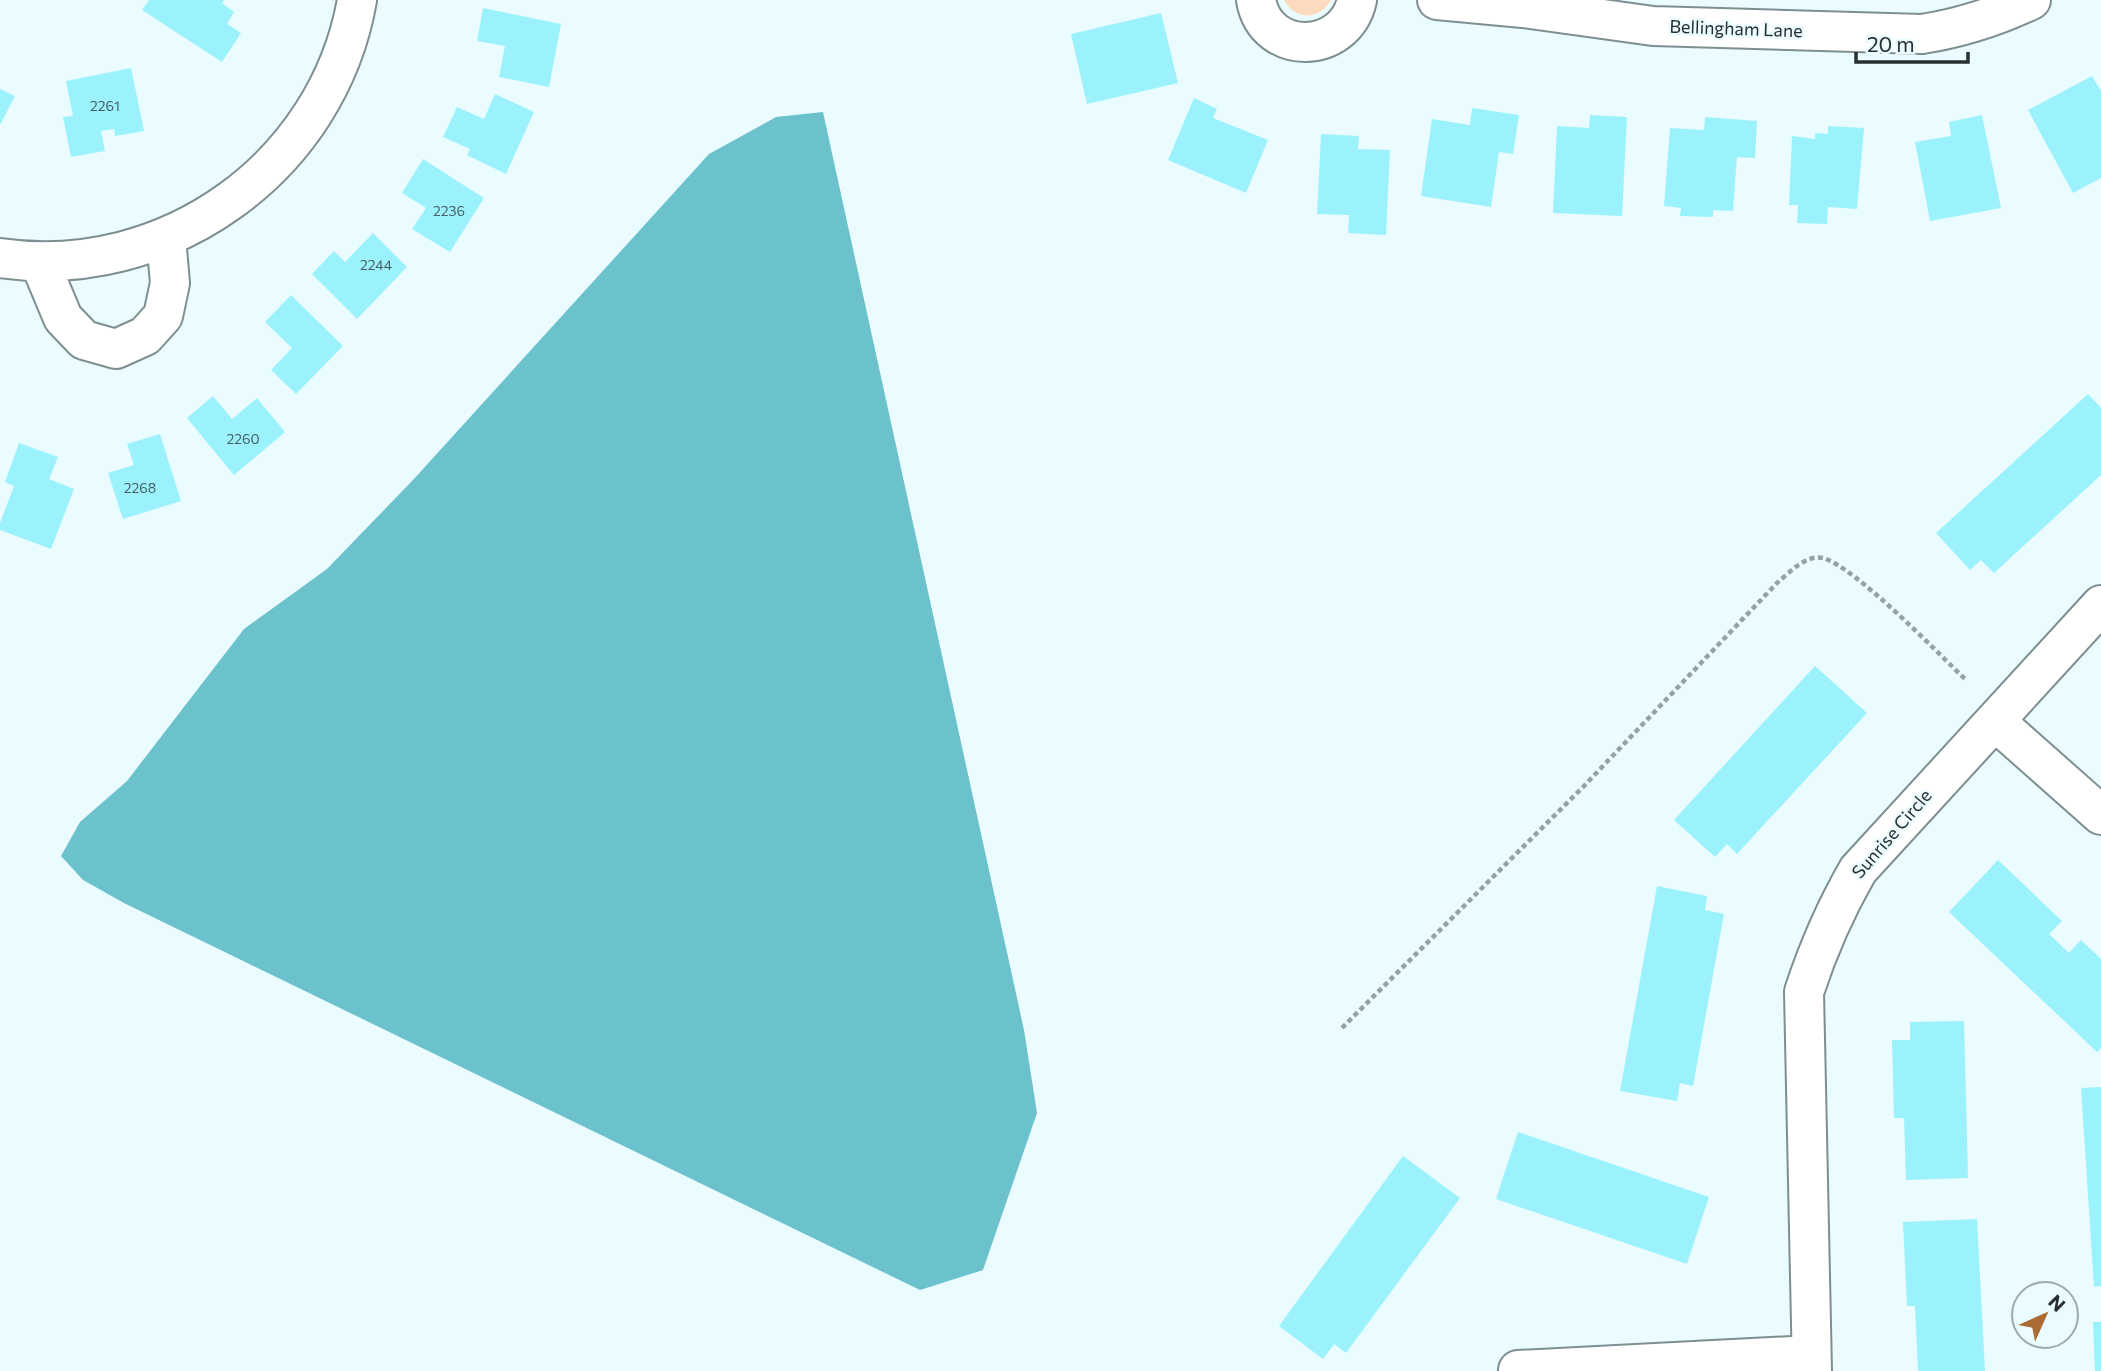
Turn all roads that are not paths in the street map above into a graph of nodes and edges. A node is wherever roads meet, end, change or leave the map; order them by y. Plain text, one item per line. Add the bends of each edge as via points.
1 (357, 0) edge
2 (1256, 0) edge
3 (1357, 0) edge
4 (1437, 0) edge
5 (2031, 0) edge
6 (1523, 4) edge
7 (166, 238) junction
8 (0, 258) edge
9 (40, 264) junction
10 (2101, 605) edge
11 (1996, 722) junction
12 (2101, 815) edge
13 (1812, 1363) edge
14 (1518, 1370) edge

1 - 7 street via 333,74 293,144 227,203
2 - 3 street via 1268,26 1285,38 1305,43 1325,40 1342,29
4 - 6 street, Bellingham Lane
5 - 6 street, Bellingham Lane via 1959,28 1922,34 1653,26
7 - 9 street via 94,260
7 - 9 street via 170,283 163,316 145,336 116,349 84,341 63,318
8 - 9 street
10 - 11 street, Sunrise Circle
11 - 12 street
11 - 13 street, Sunrise Circle via 1858,870 1818,947 1804,992
13 - 14 street

